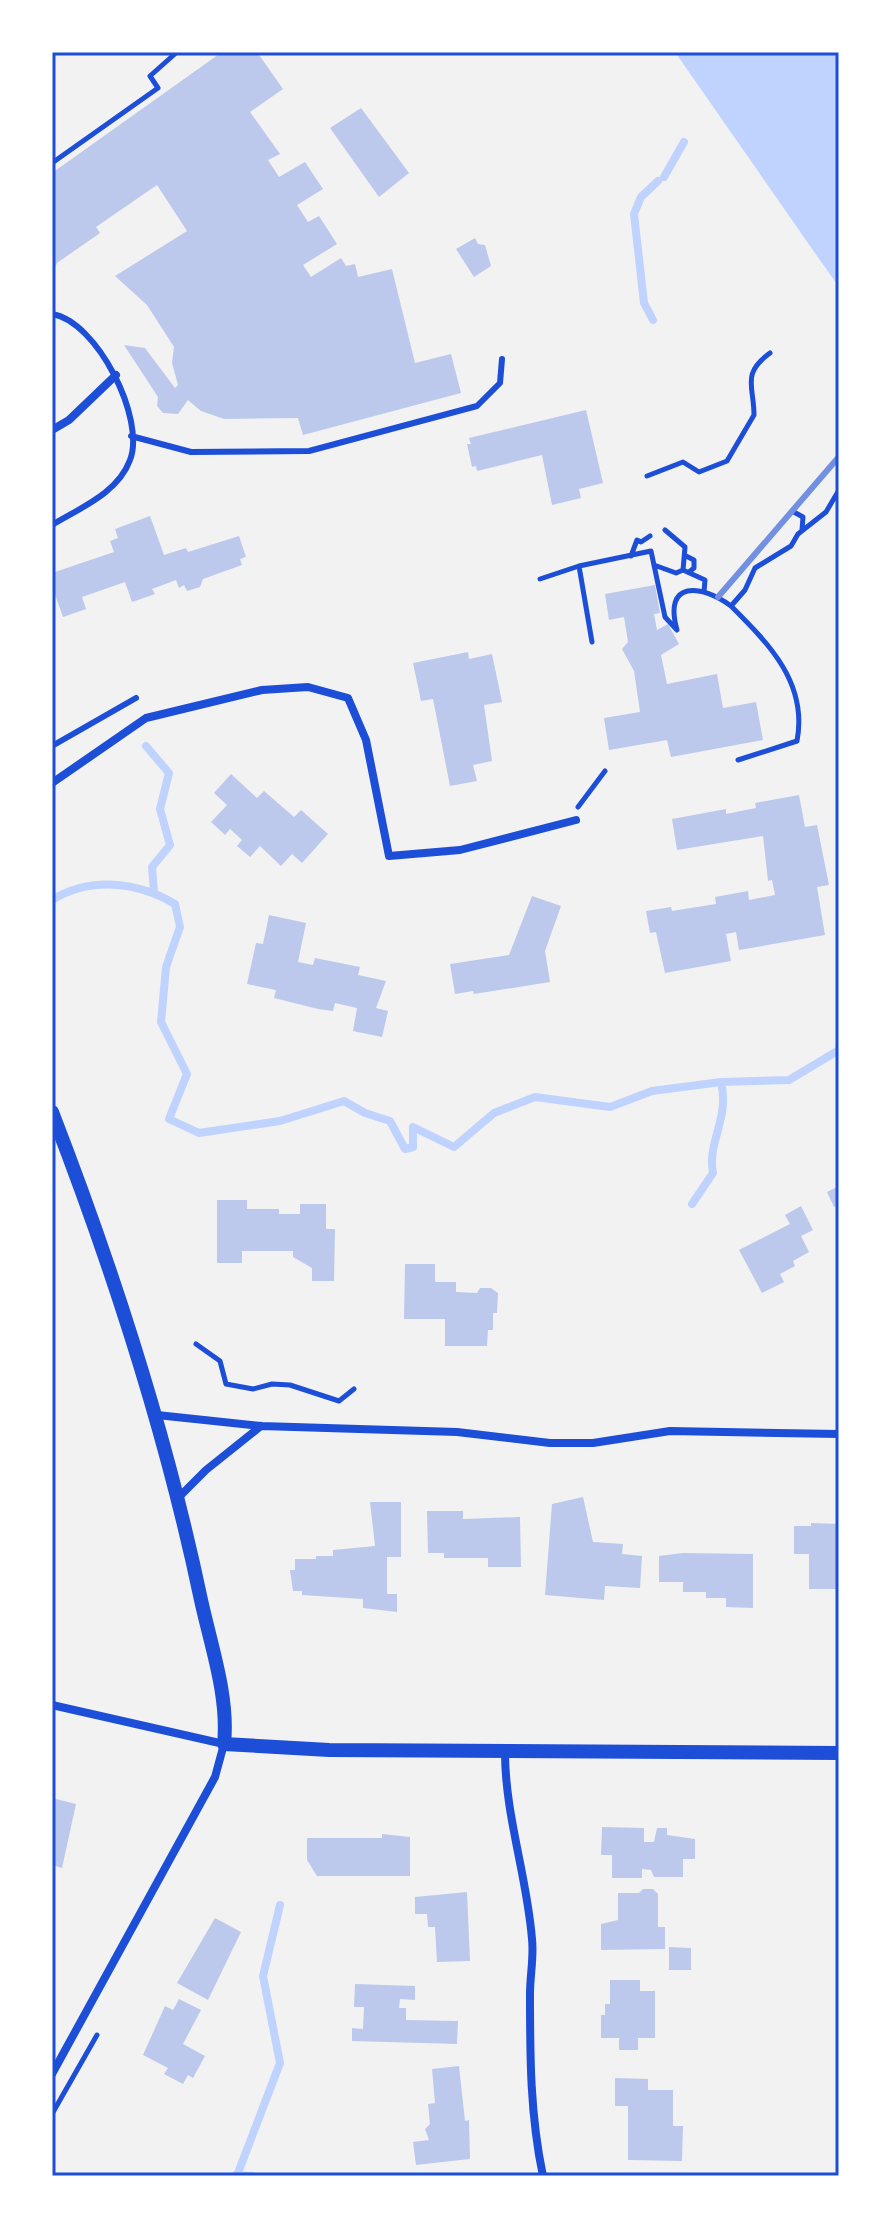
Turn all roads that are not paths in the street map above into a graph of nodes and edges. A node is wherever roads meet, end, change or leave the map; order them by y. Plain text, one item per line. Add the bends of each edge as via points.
1 (52, 314) edge
2 (502, 359) dead end
3 (116, 375) junction
4 (52, 430) edge
5 (131, 436) junction
6 (52, 525) edge
7 (136, 698) dead end
8 (52, 746) edge
9 (52, 783) edge
10 (576, 820) road end
11 (52, 1112) edge
12 (157, 1415) junction
13 (261, 1426) junction
14 (839, 1434) edge
15 (179, 1497) junction
16 (52, 1705) edge
17 (224, 1744) junction
18 (505, 1752) junction
19 (839, 1753) edge
20 (52, 2074) edge
21 (543, 2176) edge

1 - 3 lane via 90,338
2 - 5 lane via 500,383 477,406 309,451 191,452
3 - 4 street
3 - 5 lane
5 - 6 lane via 131,459 110,490
7 - 8 lane
9 - 10 street via 146,718 262,690 308,687 348,698 366,740 389,856 460,850
11 - 12 street via 96,1226
12 - 13 street
12 - 15 street
13 - 14 street via 457,1432 550,1443 593,1443 670,1431
13 - 15 street
15 - 17 street via 222,1698
16 - 17 street
17 - 18 street
17 - 20 street via 215,1777
18 - 19 street
18 - 21 street via 505,1784 530,1915 530,2080

